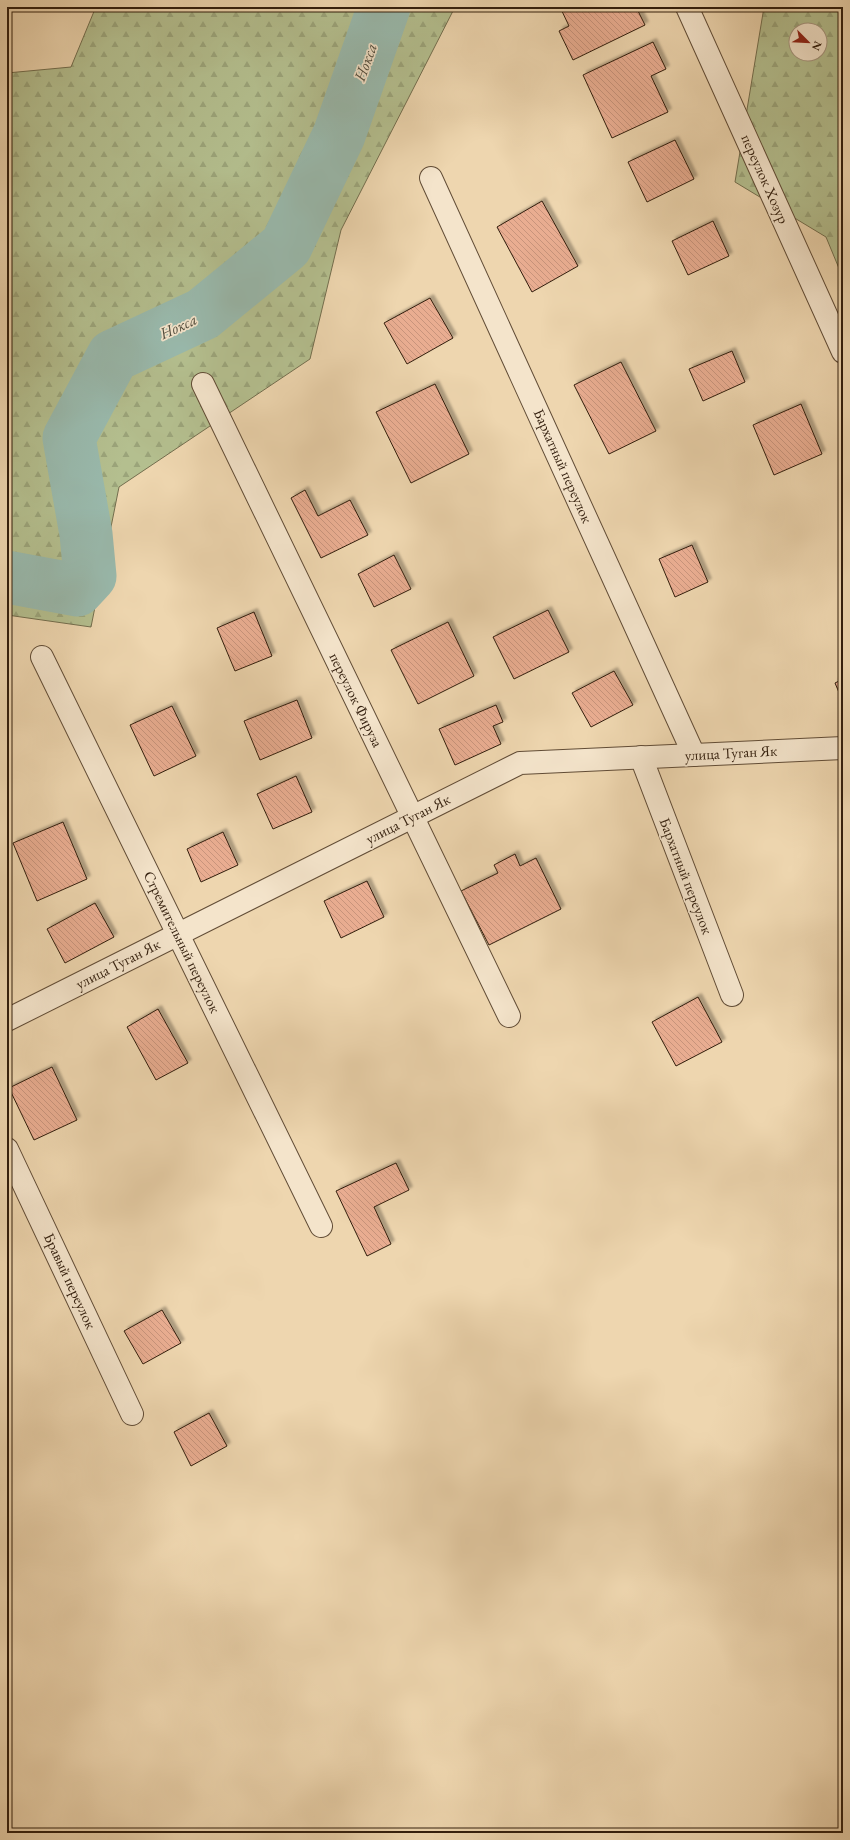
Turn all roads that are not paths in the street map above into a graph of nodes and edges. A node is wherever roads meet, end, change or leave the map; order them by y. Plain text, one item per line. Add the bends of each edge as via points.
1 (687, 7) edge
2 (431, 178) dead end
3 (843, 352) edge
4 (203, 384) dead end
5 (42, 657) dead end
6 (843, 748) edge
7 (694, 755) junction
8 (641, 757) junction
9 (412, 817) junction
10 (178, 934) junction
11 (732, 995) dead end
12 (509, 1016) dead end
13 (7, 1020) edge
14 (7, 1148) edge
15 (321, 1226) dead end
16 (132, 1414) dead end

1 - 3 street, переулок Хозур
2 - 7 street, Бархатный переулок
4 - 9 street, переулок Фируза
5 - 10 street, Стремительный переулок
6 - 7 street, улица Туган Як
7 - 8 street, улица Туган Як
8 - 9 street, улица Туган Як via 520,763
8 - 11 street, Бархатный переулок
9 - 10 street, улица Туган Як
9 - 12 street, переулок Фируза
10 - 13 street, улица Туган Як
10 - 15 street, Стремительный переулок
14 - 16 street, Бравый переулок

